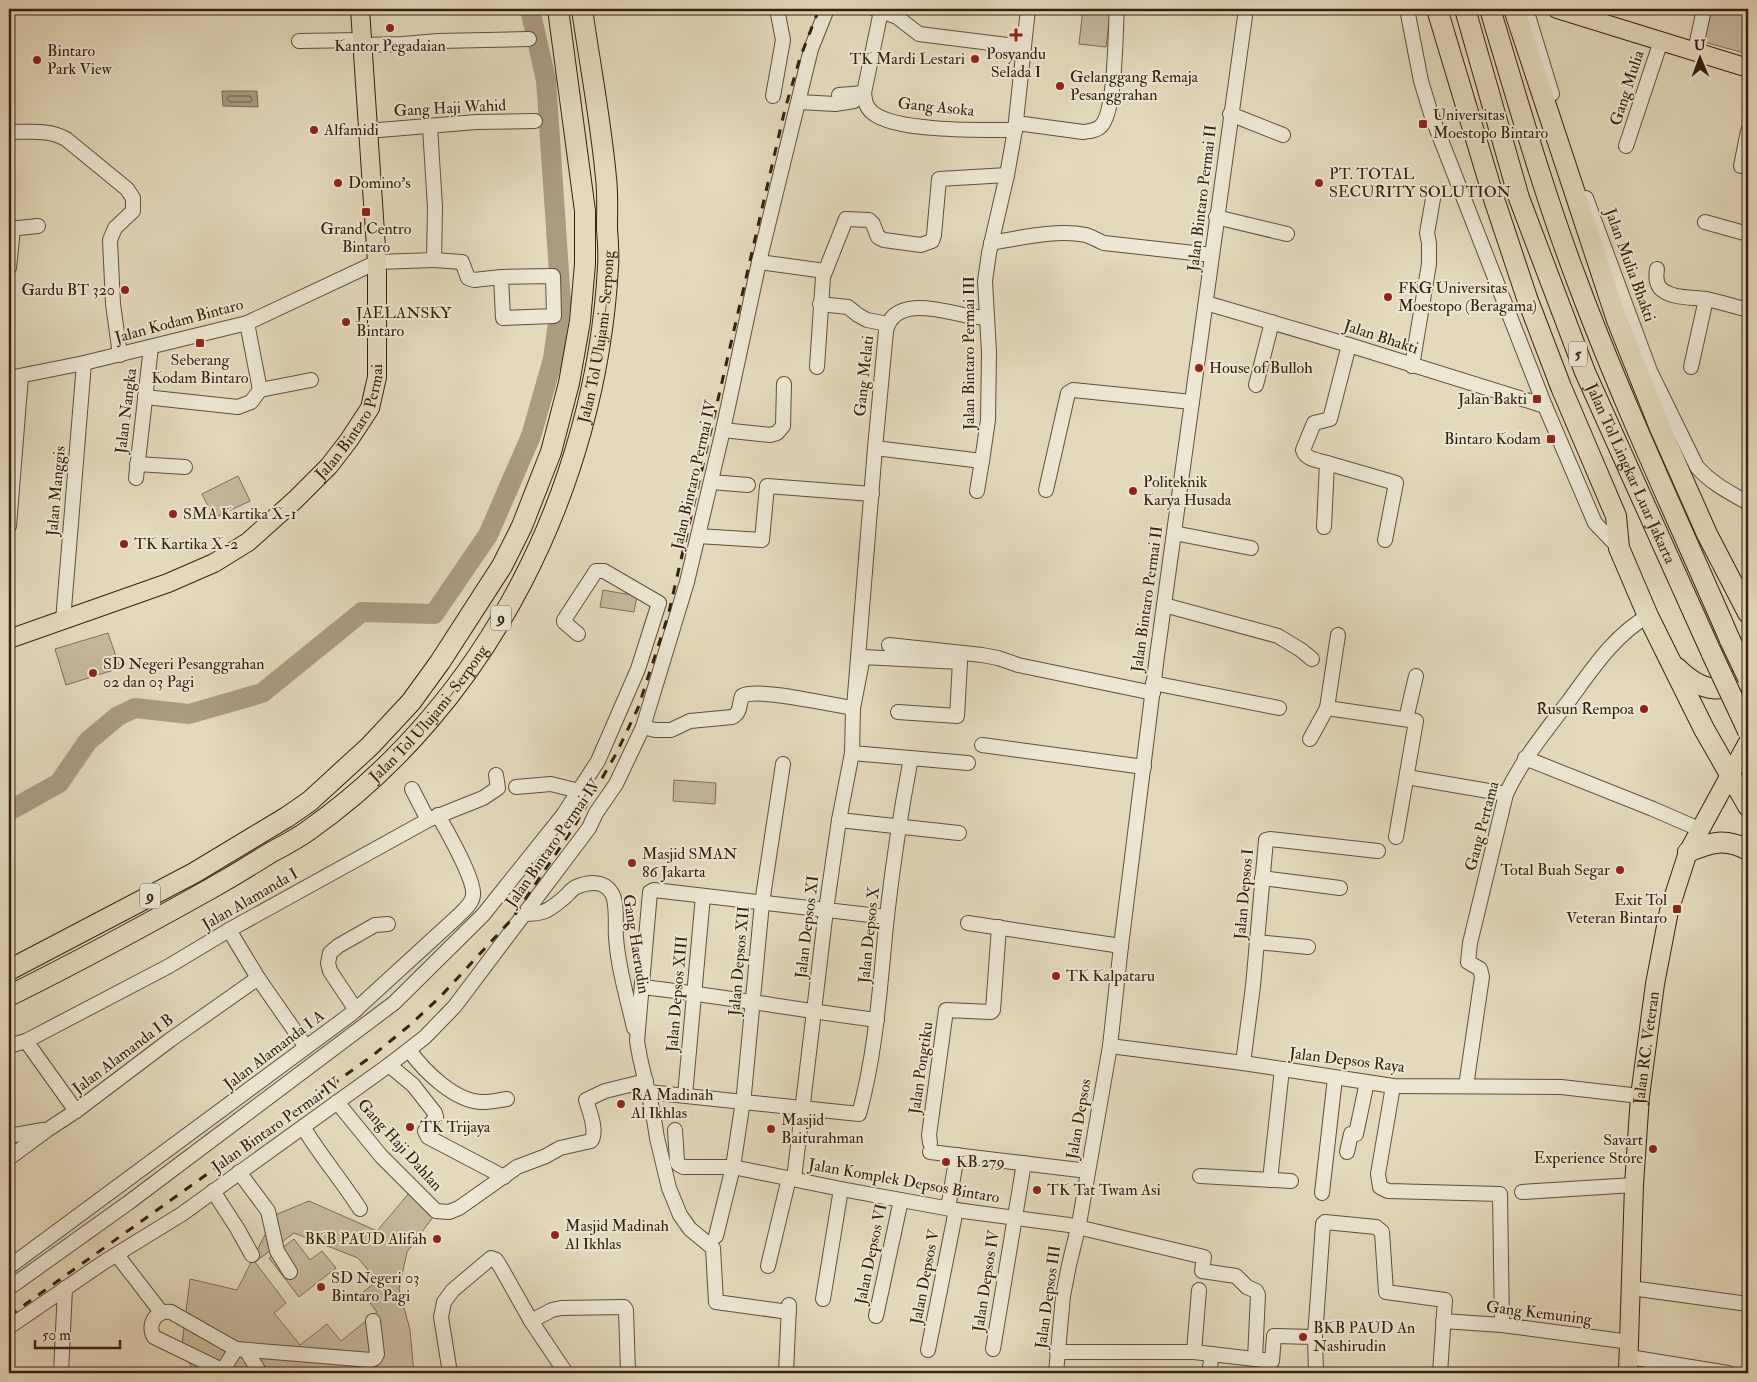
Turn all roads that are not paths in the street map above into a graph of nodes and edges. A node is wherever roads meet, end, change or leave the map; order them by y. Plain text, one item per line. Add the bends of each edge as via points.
1 (360, 9) edge
2 (558, 9) edge
3 (582, 9) edge
4 (777, 9) edge
5 (827, 9) edge
6 (1028, 9) edge
7 (1116, 9) edge
8 (1246, 9) edge
9 (1407, 9) edge
10 (1436, 9) edge
11 (1464, 9) edge
12 (1490, 9) edge
13 (1514, 9) edge
14 (1526, 9) edge
15 (1557, 9) edge
16 (1704, 9) edge
17 (878, 10) edge
18 (1591, 14) edge
19 (529, 39) dead end
20 (299, 41) dead end
21 (1661, 41) junction
22 (362, 42) junction
23 (1023, 47) junction
24 (1695, 51) junction
25 (1748, 68) edge
26 (839, 95) dead end
27 (773, 96) dead end
28 (864, 96) junction
29 (799, 102) junction
30 (1230, 114) junction
31 (535, 121) dead end
32 (430, 127) junction
33 (1015, 127) junction
34 (367, 130) junction
35 (1748, 131) edge
36 (9, 132) edge
37 (1283, 135) dead end
38 (1626, 146) dead end
39 (1741, 166) dead end
40 (1007, 176) junction
41 (1434, 192) dead end
42 (1216, 217) junction
43 (1704, 222) dead end
44 (38, 226) dead end
45 (11, 229) edge
46 (1287, 234) dead end
47 (1748, 234) edge
48 (991, 243) junction
49 (1212, 255) junction
50 (434, 260) junction
51 (377, 262) junction
52 (759, 262) junction
53 (9, 268) edge
54 (1657, 269) dead end
55 (825, 271) junction
56 (501, 277) junction
57 (1706, 299) junction
58 (1206, 303) junction
59 (820, 304) junction
60 (1748, 310) edge
61 (987, 318) junction
62 (1272, 322) junction
63 (247, 323) junction
64 (888, 324) junction
65 (1350, 345) junction
66 (151, 347) junction
67 (120, 354) junction
68 (84, 363) junction
69 (1412, 366) junction
70 (817, 367) dead end
71 (1691, 367) dead end
72 (15, 377) edge
73 (311, 380) dead end
74 (784, 384) dead end
75 (1256, 385) dead end
76 (260, 390) junction
77 (145, 397) junction
78 (1192, 402) junction
79 (1545, 406) junction
80 (723, 430) junction
81 (875, 448) junction
82 (982, 461) junction
83 (1327, 463) junction
84 (138, 464) junction
85 (185, 468) dead end
86 (136, 478) dead end
87 (711, 482) junction
88 (748, 485) dead end
89 (1046, 490) dead end
90 (977, 491) dead end
91 (872, 494) junction
92 (1748, 503) edge
93 (9, 526) edge
94 (1324, 527) dead end
95 (1174, 533) junction
96 (698, 536) junction
97 (1385, 540) dead end
98 (1250, 548) dead end
99 (1619, 548) junction
100 (1164, 605) junction
101 (1748, 613) edge
102 (1648, 616) junction
103 (63, 622) junction
104 (578, 634) dead end
105 (1338, 635) dead end
106 (9, 639) edge
107 (889, 645) dead end
108 (1312, 659) dead end
109 (1674, 666) junction
110 (1748, 669) edge
111 (1416, 676) dead end
112 (1748, 678) edge
113 (1153, 688) junction
114 (854, 702) junction
115 (1279, 708) dead end
116 (1327, 708) junction
117 (898, 712) dead end
118 (1406, 719) junction
119 (643, 727) junction
120 (1748, 731) edge
121 (1310, 739) dead end
122 (1748, 742) edge
123 (982, 745) dead end
124 (852, 753) junction
125 (911, 758) junction
126 (1525, 758) junction
127 (968, 763) dead end
128 (783, 764) dead end
129 (1144, 767) junction
130 (496, 775) dead end
131 (1730, 776) junction
132 (1408, 777) junction
133 (516, 787) dead end
134 (412, 789) dead end
135 (579, 791) junction
136 (1506, 794) junction
137 (1748, 806) edge
138 (433, 818) junction
139 (839, 820) junction
140 (899, 826) junction
141 (1699, 829) junction
142 (958, 833) dead end
143 (1396, 837) dead end
144 (1748, 850) edge
145 (1378, 851) dead end
146 (1688, 852) junction
147 (1262, 878) junction
148 (1340, 888) dead end
149 (703, 896) junction
150 (762, 903) junction
151 (826, 910) junction
152 (524, 914) junction
153 (887, 918) junction
154 (968, 923) dead end
155 (388, 924) dead end
156 (999, 927) junction
157 (228, 930) junction
158 (1257, 942) junction
159 (1121, 946) junction
160 (1308, 947) dead end
161 (9, 970) edge
162 (258, 978) junction
163 (642, 987) junction
164 (694, 993) junction
165 (9, 996) edge
166 (754, 1003) junction
167 (356, 1010) junction
168 (814, 1012) junction
169 (877, 1020) junction
170 (26, 1041) junction
171 (638, 1041) junction
172 (9, 1046) edge
173 (1110, 1046) junction
174 (306, 1047) junction
175 (408, 1050) junction
176 (1243, 1063) junction
177 (389, 1065) junction
178 (1282, 1069) junction
179 (1335, 1078) junction
180 (1367, 1082) junction
181 (647, 1086) junction
182 (1393, 1086) junction
183 (1466, 1086) junction
184 (685, 1095) junction
185 (1640, 1096) junction
186 (507, 1099) dead end
187 (337, 1102) junction
188 (743, 1102) junction
189 (802, 1107) junction
190 (76, 1112) junction
191 (303, 1127) junction
192 (47, 1130) junction
193 (674, 1130) dead end
194 (9, 1136) edge
195 (1347, 1152) dead end
196 (957, 1155) junction
197 (9, 1158) edge
198 (1024, 1163) junction
199 (733, 1167) junction
200 (1088, 1171) junction
201 (239, 1172) junction
202 (1200, 1176) dead end
203 (504, 1177) junction
204 (791, 1178) junction
205 (1270, 1180) junction
206 (1290, 1180) dead end
207 (1634, 1184) junction
208 (841, 1189) junction
209 (213, 1191) junction
210 (1522, 1192) dead end
211 (1322, 1193) dead end
212 (901, 1200) junction
213 (360, 1209) dead end
214 (952, 1209) junction
215 (1014, 1219) junction
216 (1074, 1226) junction
217 (716, 1236) dead end
218 (117, 1255) junction
219 (252, 1255) dead end
220 (768, 1266) dead end
221 (9, 1267) edge
222 (290, 1272) dead end
223 (9, 1288) edge
224 (65, 1288) junction
225 (1631, 1288) junction
226 (1199, 1290) dead end
227 (823, 1299) dead end
228 (1748, 1304) edge
229 (161, 1312) junction
230 (876, 1316) dead end
231 (373, 1321) dead end
232 (531, 1321) junction
233 (1443, 1321) junction
234 (1502, 1325) junction
235 (9, 1327) edge
236 (1315, 1337) junction
237 (241, 1349) junction
238 (992, 1349) dead end
239 (928, 1350) dead end
240 (1057, 1352) junction
241 (1194, 1352) junction
242 (1212, 1354) junction
243 (1629, 1357) edge
244 (1255, 1359) junction
245 (1272, 1367) edge
246 (63, 1372) edge
247 (221, 1372) edge
248 (260, 1373) edge
249 (450, 1373) edge
250 (566, 1373) edge
251 (628, 1373) edge
252 (786, 1373) edge
253 (1056, 1373) edge
254 (1209, 1373) edge
255 (1316, 1373) edge
256 (1440, 1373) edge
257 (1728, 1373) edge

1 - 22 main road, Jalan Bintaro Permai
2 - 161 highway, Jalan Tol Ulujami–Serpong / 9 via 585,211 582,302 569,383 551,452 522,526 502,566 411,702 370,746 310,801 194,872
3 - 165 highway, Jalan Tol Ulujami–Serpong / 9 via 606,179 608,265 602,330 584,426 563,490 539,547 507,608 467,673 444,703 358,792 308,831 126,936
4 - 27 street via 783,40
5 - 29 street, Jalan Bintaro Permai IV via 811,49
6 - 23 street, Jalan Bintaro Permai III
7 - 33 street via 1110,106 1102,125 1094,131 1083,132
8 - 30 street, Jalan Bintaro Permai II
9 - 79 street via 1421,81 1432,117
10 - 99 highway via 1527,298 1616,516
11 - 120 highway, Jalan Tol Lingkar Luar Jakarta / 5, bridge via 1519,198 1585,372
12 - 112 highway, Jalan Tol Lingkar Luar Jakarta / 5, bridge via 1545,191 1579,286 1620,389
13 - 101 highway via 1617,320 1707,534
14 - 92 street, Jalan Mulia Bhakti via 1568,146 1650,372 1698,467 1718,487
15 - 18 main road
16 - 24 street
17 - 23 street via 897,17 918,34
17 - 28 street
18 - 21 main road
19 - 22 street via 403,44
20 - 22 street
21 - 24 main road
21 - 38 street, Gang Mulia
22 - 34 main road, Jalan Bintaro Permai
23 - 33 street, Jalan Bintaro Permai III
24 - 25 main road
26 - 28 street
28 - 29 street via 835,104
28 - 33 street, Gang Asoka via 868,108 875,115 892,121 936,128
29 - 52 street, Jalan Bintaro Permai IV
30 - 37 street
30 - 42 street, Jalan Bintaro Permai II
31 - 32 street, Gang Haji Wahid
32 - 34 street, Gang Haji Wahid
32 - 50 street via 435,207
33 - 40 street, Jalan Bintaro Permai III
34 - 51 main road, Jalan Bintaro Permai
35 - 39 street
36 - 67 street via 59,135 127,188 133,198 133,211 115,228 110,240 113,304
40 - 48 street, Jalan Bintaro Permai III
40 - 55 street via 939,180 932,241 921,245 884,240 878,237 869,220 846,218
41 - 69 street via 1427,233 1428,272
42 - 46 street
42 - 49 street, Jalan Bintaro Permai II
43 - 47 street
44 - 45 street
45 - 53 street
48 - 49 street via 1044,234 1083,235 1104,244
48 - 61 street, Jalan Bintaro Permai III via 985,281
49 - 58 street, Jalan Bintaro Permai II
50 - 51 street
50 - 56 street via 462,262 470,279
51 - 63 street, Jalan Kodam Bintaro
51 - 103 main road, Jalan Bintaro Permai via 374,393 362,421 329,466 248,542 214,563
52 - 55 street
52 - 80 street, Jalan Bintaro Permai IV
54 - 57 street via 1657,281 1668,293
55 - 59 street
56 - 56 street via 553,276 554,316 503,318
57 - 60 street
57 - 71 street
58 - 62 street, Jalan Bhakti
58 - 78 street, Jalan Bintaro Permai II
59 - 64 street via 848,307 867,320
59 - 70 street
61 - 64 street, Gang Melati via 922,307 895,314
61 - 82 street, Jalan Bintaro Permai III via 988,420
62 - 65 street, Jalan Bhakti
62 - 75 street
63 - 66 street, Jalan Kodam Bintaro
63 - 76 street
64 - 81 street, Gang Melati
65 - 69 street, Jalan Bhakti
65 - 83 street via 1330,419 1314,423 1303,447 1306,456
66 - 67 street, Jalan Kodam Bintaro
66 - 77 street, Jalan Nangka
67 - 68 street, Jalan Kodam Bintaro
68 - 72 street, Jalan Kodam Bintaro
68 - 103 street, Jalan Manggis
69 - 79 street, Jalan Bhakti
72 - 93 street
73 - 76 street
74 - 80 street via 783,426 778,433
76 - 77 street via 251,402 238,407
77 - 84 street, Jalan Nangka
78 - 89 street via 1068,392
78 - 95 street, Jalan Bintaro Permai II
79 - 99 street via 1596,523
80 - 87 street, Jalan Bintaro Permai IV
81 - 82 street
81 - 91 street
82 - 90 street, Jalan Bintaro Permai III
83 - 94 street
83 - 97 street via 1396,483
84 - 85 street
84 - 86 street, Jalan Nangka
87 - 88 street
87 - 96 street, Jalan Bintaro Permai IV
91 - 96 street via 767,486 762,540
91 - 114 street
95 - 98 street
95 - 100 street, Jalan Bintaro Permai II
96 - 119 street, Jalan Bintaro Permai IV
99 - 102 highway
100 - 108 street via 1278,636
100 - 113 street, Jalan Bintaro Permai II
102 - 109 highway
102 - 126 street, Gang Pertama via 1635,623 1616,642
103 - 106 main road, Jalan Bintaro Permai
104 - 135 street via 564,620 596,571 604,571 659,603 631,688 598,761
105 - 116 street
107 - 113 street via 990,656 1018,666
109 - 110 highway via 1688,680 1708,688 1724,688 1741,680
109 - 131 highway
111 - 118 street
113 - 115 street
113 - 129 street, Jalan Bintaro Permai II
114 - 117 street via 863,657 960,662 956,716
114 - 119 street via 770,698 758,692 744,694 738,712 732,717 690,721 671,730
114 - 124 street, Jalan Depsos XI
116 - 118 street
116 - 121 street
118 - 132 street via 1416,721
119 - 152 street, Jalan Bintaro Permai IV via 616,784 588,828
122 - 131 main road, Jalan RC. Veteran
123 - 129 street
124 - 125 street
124 - 139 street, Jalan Depsos XI
125 - 127 street
125 - 140 street, Jalan Depsos X
126 - 136 street, Gang Pertama
126 - 141 street
128 - 150 street, Jalan Depsos XII
129 - 159 street, Jalan Bintaro Permai II
130 - 138 street, Jalan Alamanda I via 498,788 491,794
131 - 137 highway
131 - 141 main road, Jalan RC. Veteran
132 - 136 street
132 - 143 street
133 - 135 street via 551,784
134 - 138 street
135 - 223 street via 483,915 394,1003
136 - 183 street, Gang Pertama via 1468,959 1469,964 1481,970 1482,977
138 - 157 street, Jalan Alamanda I
138 - 167 street, Jalan Alamanda I A via 463,863 473,892 472,900
139 - 140 street
139 - 151 street, Jalan Depsos XI
140 - 142 street
140 - 153 street, Jalan Depsos X
141 - 146 main road, Jalan RC. Veteran
144 - 146 highway via 1723,842 1708,843
145 - 147 street, Jalan Depsos I via 1269,839 1266,841
146 - 185 main road, Jalan RC. Veteran via 1669,911
147 - 148 street
147 - 158 street, Jalan Depsos I
149 - 150 street
149 - 163 street via 650,892
149 - 164 street, Jalan Depsos XIII
150 - 151 street
150 - 166 street, Jalan Depsos XII
151 - 153 street
151 - 168 street, Jalan Depsos XI
152 - 171 street, Gang Haerudin via 546,912 576,887 601,883 612,892 619,966
152 - 175 street, Jalan Bintaro Permai IV via 455,1006
153 - 169 street, Jalan Depsos X
154 - 156 street
155 - 167 street via 375,925 330,953 330,971
156 - 159 street
156 - 196 street, Jalan Pongtiku via 993,1010 946,1010 929,1134 930,1147
157 - 162 street
157 - 170 street, Jalan Alamanda I via 170,966
158 - 160 street
158 - 176 street, Jalan Depsos I
159 - 173 street, Jalan Bintaro Permai II
162 - 174 street
162 - 190 street, Jalan Alamanda I B
163 - 164 street
163 - 171 street
164 - 166 street
164 - 184 street, Jalan Depsos XIII
166 - 168 street
166 - 188 street, Jalan Depsos XII
167 - 174 street, Jalan Alamanda I A
168 - 169 street
168 - 189 street, Jalan Depsos XI
169 - 189 street, Jalan Depsos X via 868,1083 859,1114
170 - 172 street, Jalan Alamanda I
170 - 190 street
171 - 181 street
173 - 176 street, Jalan Depsos Raya
173 - 200 street, Jalan Depsos
174 - 221 street, Jalan Alamanda I A
175 - 177 street, Jalan Bintaro Permai IV
175 - 186 street via 445,1087 461,1098 483,1102
176 - 178 street, Jalan Depsos Raya
177 - 187 street, Jalan Bintaro Permai IV
177 - 203 street via 414,1085 435,1113 436,1117 425,1131 428,1137
178 - 179 street, Jalan Depsos Raya
178 - 205 street
179 - 180 street, Jalan Depsos Raya
179 - 211 street
180 - 182 street, Jalan Depsos Raya
180 - 195 street via 1356,1134 1351,1134
181 - 184 street
181 - 203 street via 605,1092 586,1100 593,1130 591,1141 560,1148 517,1167
181 - 252 street via 669,1188 680,1215 690,1229 713,1248 716,1302 789,1308
182 - 183 street, Jalan Depsos Raya
182 - 234 street via 1378,1174 1380,1187 1388,1191 1500,1194
183 - 185 street, Jalan Depsos Raya via 1562,1087
184 - 188 street
185 - 207 main road, Jalan RC. Veteran
187 - 191 street, Jalan Bintaro Permai IV
187 - 203 street, Gang Haji Dahlan via 381,1156 436,1211 449,1212 459,1208
188 - 189 street
188 - 199 street, Jalan Depsos XII
189 - 204 street, Jalan Depsos XI
190 - 192 street, Jalan Alamanda I B
191 - 201 street, Jalan Bintaro Permai IV
191 - 213 street
192 - 194 street
192 - 197 street, Jalan Alamanda I B
193 - 199 street, Jalan Komplek Depsos Bintaro via 678,1164 683,1167
196 - 198 street
196 - 214 street, Jalan Depsos V
198 - 200 street
198 - 215 street, Jalan Depsos IV
199 - 204 street, Jalan Komplek Depsos Bintaro
199 - 217 street, Jalan Depsos XII
200 - 216 street, Jalan Depsos
201 - 209 street, Jalan Bintaro Permai IV
201 - 222 street via 268,1211 277,1251
202 - 205 street
204 - 208 street, Jalan Komplek Depsos Bintaro
204 - 220 street, Jalan Depsos XI
205 - 206 street
207 - 210 street
207 - 225 main road, Jalan RC. Veteran
208 - 212 street, Jalan Komplek Depsos Bintaro
208 - 227 street
209 - 218 street, Jalan Bintaro Permai IV
209 - 219 street
212 - 214 street, Jalan Komplek Depsos Bintaro
212 - 230 street, Jalan Depsos VI
214 - 215 street, Jalan Komplek Depsos Bintaro
214 - 239 street, Jalan Depsos V
215 - 216 street, Jalan Komplek Depsos Bintaro
215 - 238 street, Jalan Depsos IV
216 - 240 street, Jalan Depsos III
216 - 244 street, Jalan Komplek Depsos Bintaro via 1204,1257 1202,1271 1240,1278 1258,1295
218 - 224 street, Jalan Bintaro Permai IV
218 - 229 street
224 - 235 street, Jalan Bintaro Permai IV
224 - 246 street
225 - 228 street
225 - 243 main road, Jalan RC. Veteran
226 - 241 street
229 - 237 street via 171,1312
229 - 247 street via 154,1319 154,1337
231 - 237 street via 377,1354 371,1360
232 - 249 street via 500,1266 495,1259 488,1259 444,1302 441,1317
232 - 250 street
232 - 251 street via 561,1308 624,1307
233 - 234 street, Gang Kemuning
233 - 236 street via 1444,1300 1386,1292 1382,1232 1379,1229 1324,1223
233 - 256 street
234 - 243 street, Gang Kemuning
236 - 245 street via 1274,1336
236 - 255 street
237 - 247 street
237 - 248 street
240 - 241 street
240 - 253 street, Jalan Depsos III
241 - 242 street
242 - 244 street
242 - 254 street
243 - 257 street, Gang Kemuning
244 - 245 street

